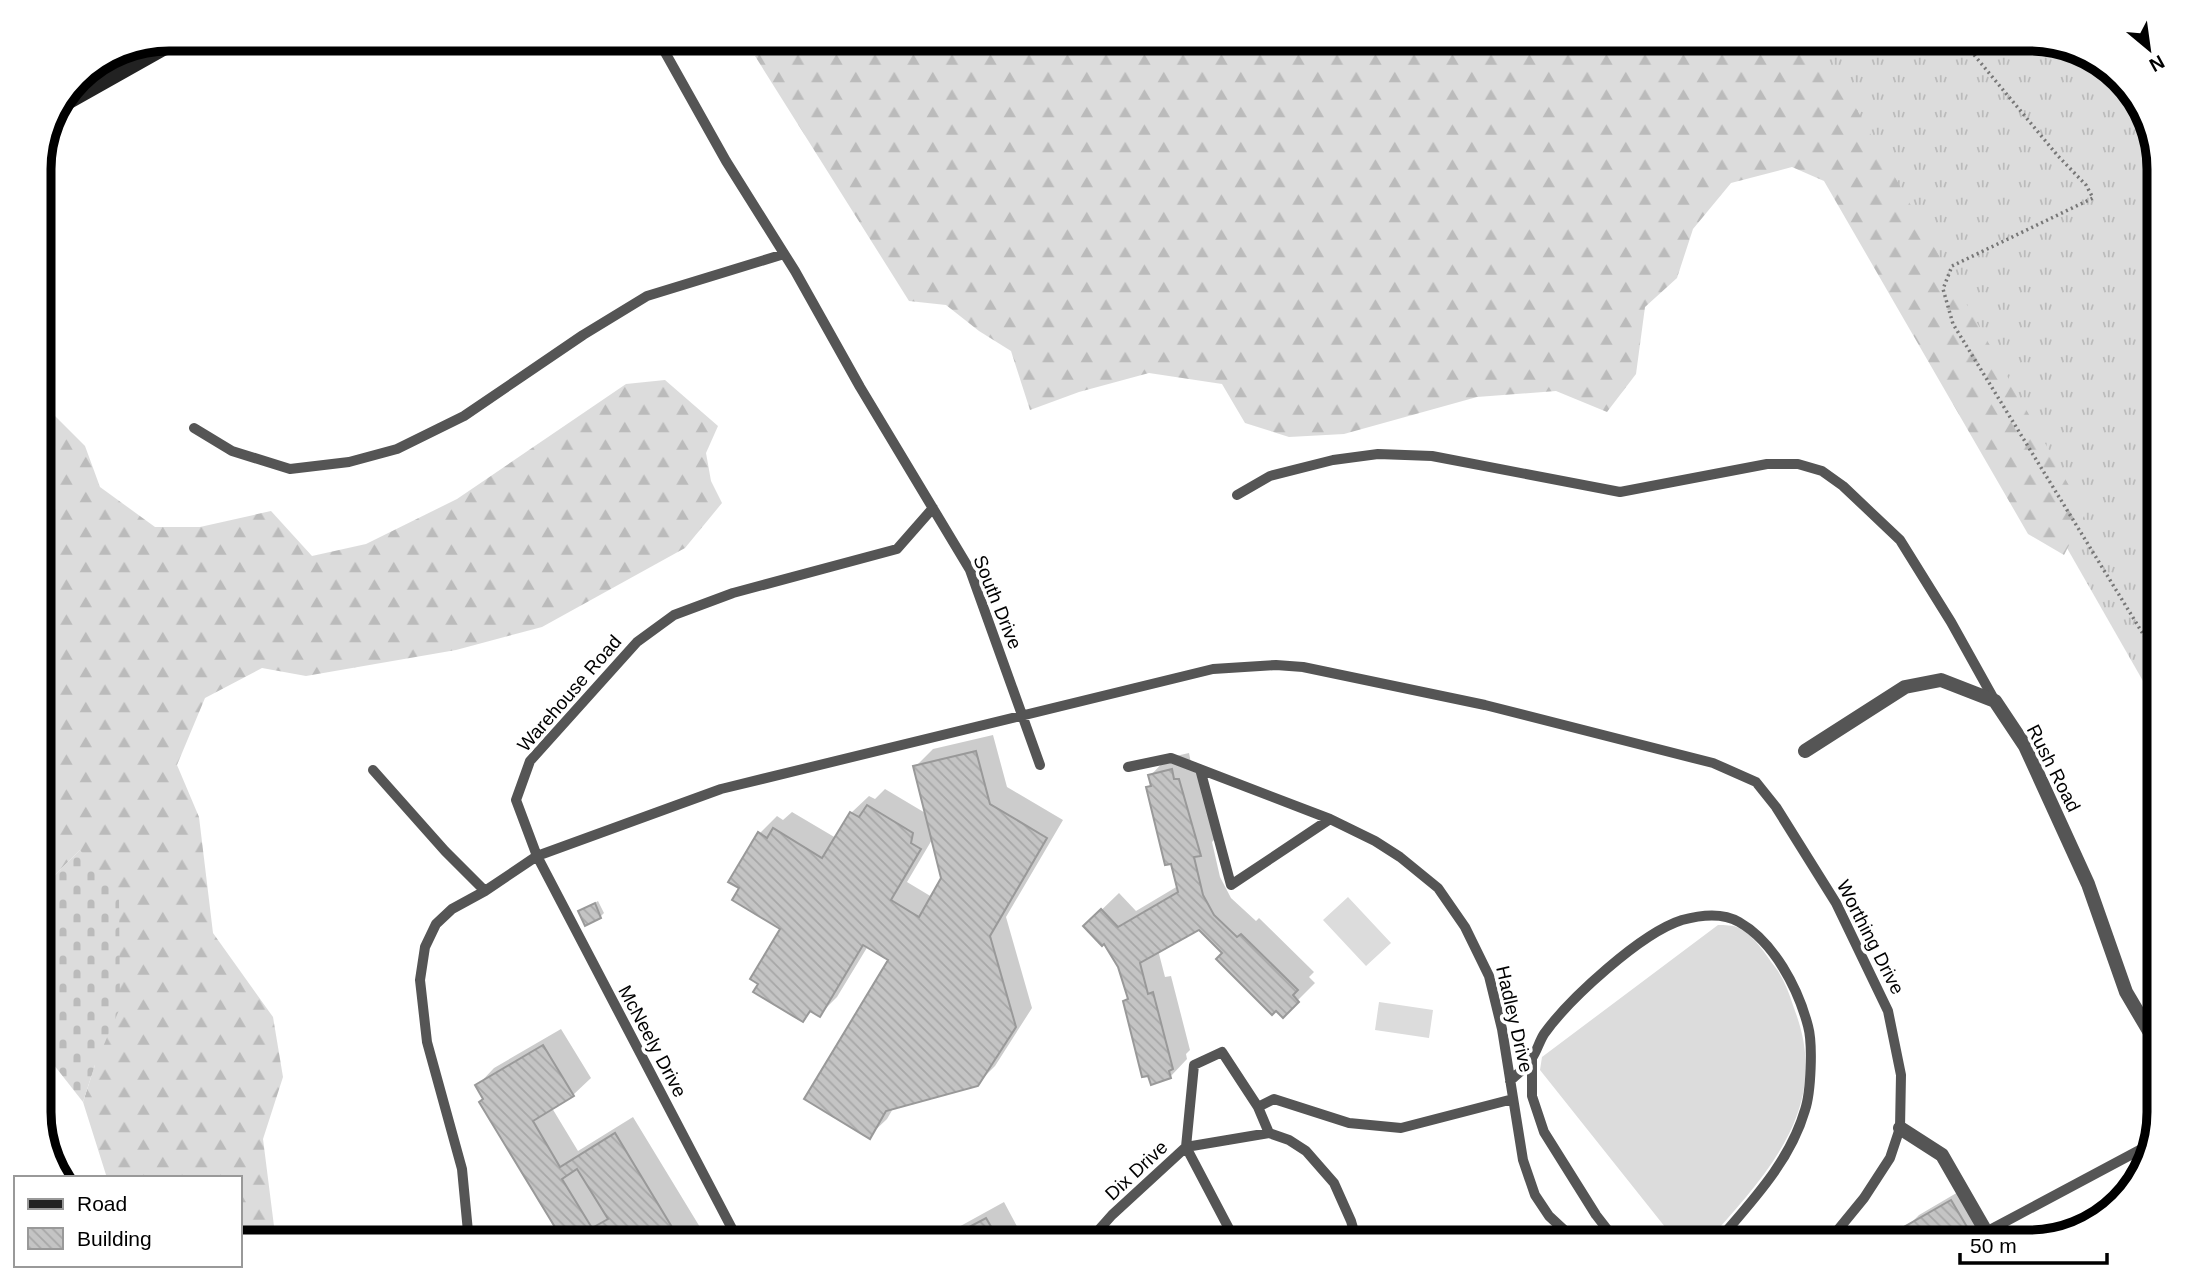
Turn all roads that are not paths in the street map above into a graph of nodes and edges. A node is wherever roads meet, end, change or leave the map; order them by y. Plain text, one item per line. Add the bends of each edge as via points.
1 (664, 51) edge
2 (158, 52) edge
3 (74, 100) edge
4 (784, 254) junction
5 (194, 428) dead end
6 (1237, 495) dead end
7 (933, 508) junction
8 (1994, 701) junction
9 (1021, 714) junction
10 (1805, 751) dead end
11 (1040, 765) dead end
12 (1128, 767) dead end
13 (1200, 769) junction
14 (373, 770) dead end
15 (1330, 819) junction
16 (537, 856) junction
17 (485, 891) junction
18 (2147, 1027) edge
19 (1532, 1059) junction
20 (1510, 1081) junction
21 (1513, 1099) junction
22 (1258, 1107) junction
23 (1900, 1128) junction
24 (1269, 1133) junction
25 (1186, 1147) junction
26 (2140, 1150) edge
27 (468, 1230) edge
28 (734, 1230) edge
29 (1099, 1230) edge
30 (1230, 1230) edge
31 (1354, 1230) edge
32 (1564, 1230) edge
33 (1608, 1230) edge
34 (1727, 1230) edge
35 (1838, 1230) edge
36 (1985, 1230) edge
37 (2001, 1230) edge

1 - 4 lane, South Drive
2 - 3 main road
4 - 5 lane via 647,296 464,416 397,449 349,462 290,468 232,451
4 - 7 lane, South Drive
6 - 8 lane via 1270,476 1378,454 1432,456 1620,492 1767,464 1798,464 1822,471 1843,486 1900,540
7 - 9 lane, South Drive via 970,570
7 - 16 lane, Warehouse Road via 897,549 733,593 674,615 637,642 530,761 516,800
8 - 10 street via 1941,680 1905,687
8 - 18 street, Rush Road via 2025,746 2088,884 2126,992
9 - 11 lane, South Drive
9 - 16 lane via 721,789
9 - 23 lane, Worthing Drive via 1213,669 1303,667 1485,705 1700,759 1756,782 1836,903 1888,1011 1901,1075
12 - 13 lane, Hadley Drive via 1171,758
13 - 15 lane, Hadley Drive
13 - 15 lane via 1231,885
14 - 17 lane
15 - 20 lane, Hadley Drive via 1400,857 1438,888 1465,927 1489,976
16 - 17 lane
16 - 28 lane, McNeely Drive
17 - 27 lane via 452,909 436,924 425,947 420,980 426,1042 461,1169
19 - 20 lane
19 - 33 lane via 1532,1096 1544,1132
19 - 34 lane via 1543,1035 1584,989 1635,947 1680,921 1709,914 1737,920 1760,937 1789,976 1809,1027 1811,1072 1806,1110 1790,1148
20 - 21 lane, Hadley Drive
21 - 22 lane via 1402,1128 1349,1123 1274,1099
21 - 32 lane, Hadley Drive via 1523,1160 1535,1195
22 - 24 lane
22 - 25 lane via 1222,1052 1194,1065
23 - 35 lane via 1890,1158
23 - 36 street via 1942,1155
24 - 25 lane, Dix Drive
24 - 31 lane via 1306,1152 1334,1183
25 - 29 lane, Dix Drive
25 - 30 lane
26 - 37 lane

